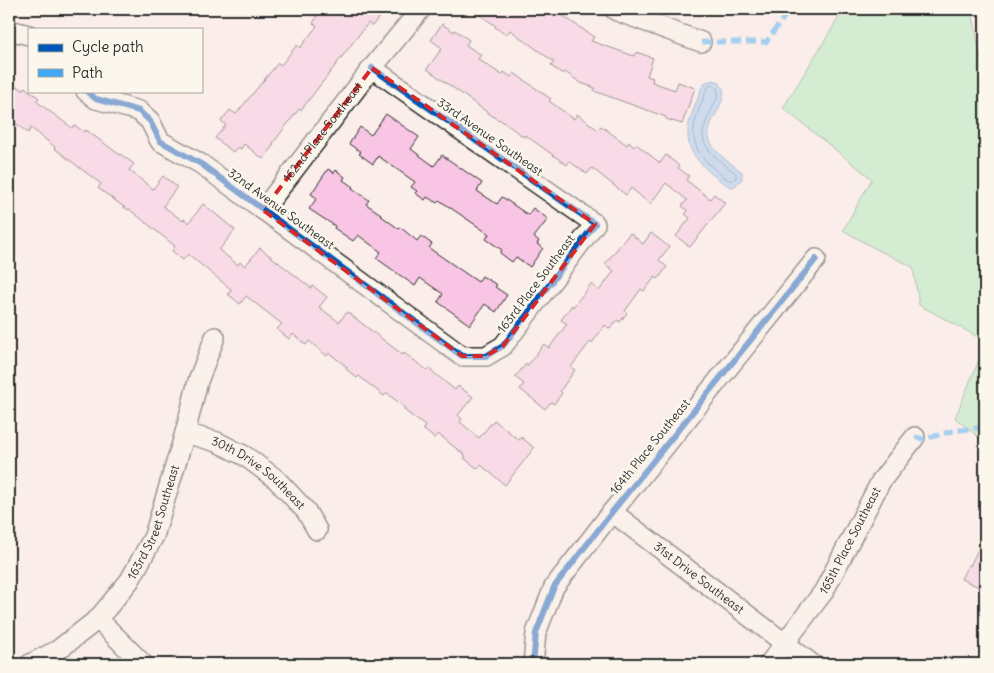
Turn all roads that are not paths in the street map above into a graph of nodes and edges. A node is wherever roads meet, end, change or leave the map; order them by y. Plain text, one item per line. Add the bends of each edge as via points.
1 (421, 9) edge
2 (614, 9) edge
3 (9, 30) edge
4 (28, 35) edge
5 (701, 42) dead end
6 (372, 68) junction
7 (87, 92) edge
8 (263, 210) junction
9 (595, 224) joint
10 (816, 259) dead end
11 (215, 337) dead end
12 (462, 356) joint
13 (185, 433) junction
14 (915, 437) dead end
15 (612, 512) junction
16 (317, 530) dead end
17 (98, 619) junction
18 (784, 644) junction
19 (30, 664) edge
20 (142, 664) edge
21 (533, 664) edge
22 (769, 664) edge
23 (812, 664) edge

1 - 6 street, 162nd Place Southeast
2 - 5 street
3 - 4 street
6 - 8 street, 162nd Place Southeast
6 - 9 street, 33rd Avenue Southeast
7 - 8 street, 32nd Avenue Southeast via 96,99 139,111 150,121 160,142 201,164
8 - 12 street, 32nd Avenue Southeast
9 - 12 street, 163rd Place Southeast via 503,346 486,356
10 - 15 street, 164th Place Southeast
11 - 13 street, 163rd Street Southeast via 198,381
13 - 16 street, 30th Drive Southeast via 217,442 245,456 276,479 306,510
13 - 17 street, 163rd Street Southeast via 154,536 130,580
14 - 18 street, 165th Place Southeast via 881,481 824,590
15 - 18 street, 31st Drive Southeast
15 - 21 street, 164th Place Southeast via 554,587 536,633
17 - 19 street, 163rd Street Southeast via 58,650
17 - 20 street
18 - 22 street
18 - 23 street, 31st Drive Southeast

